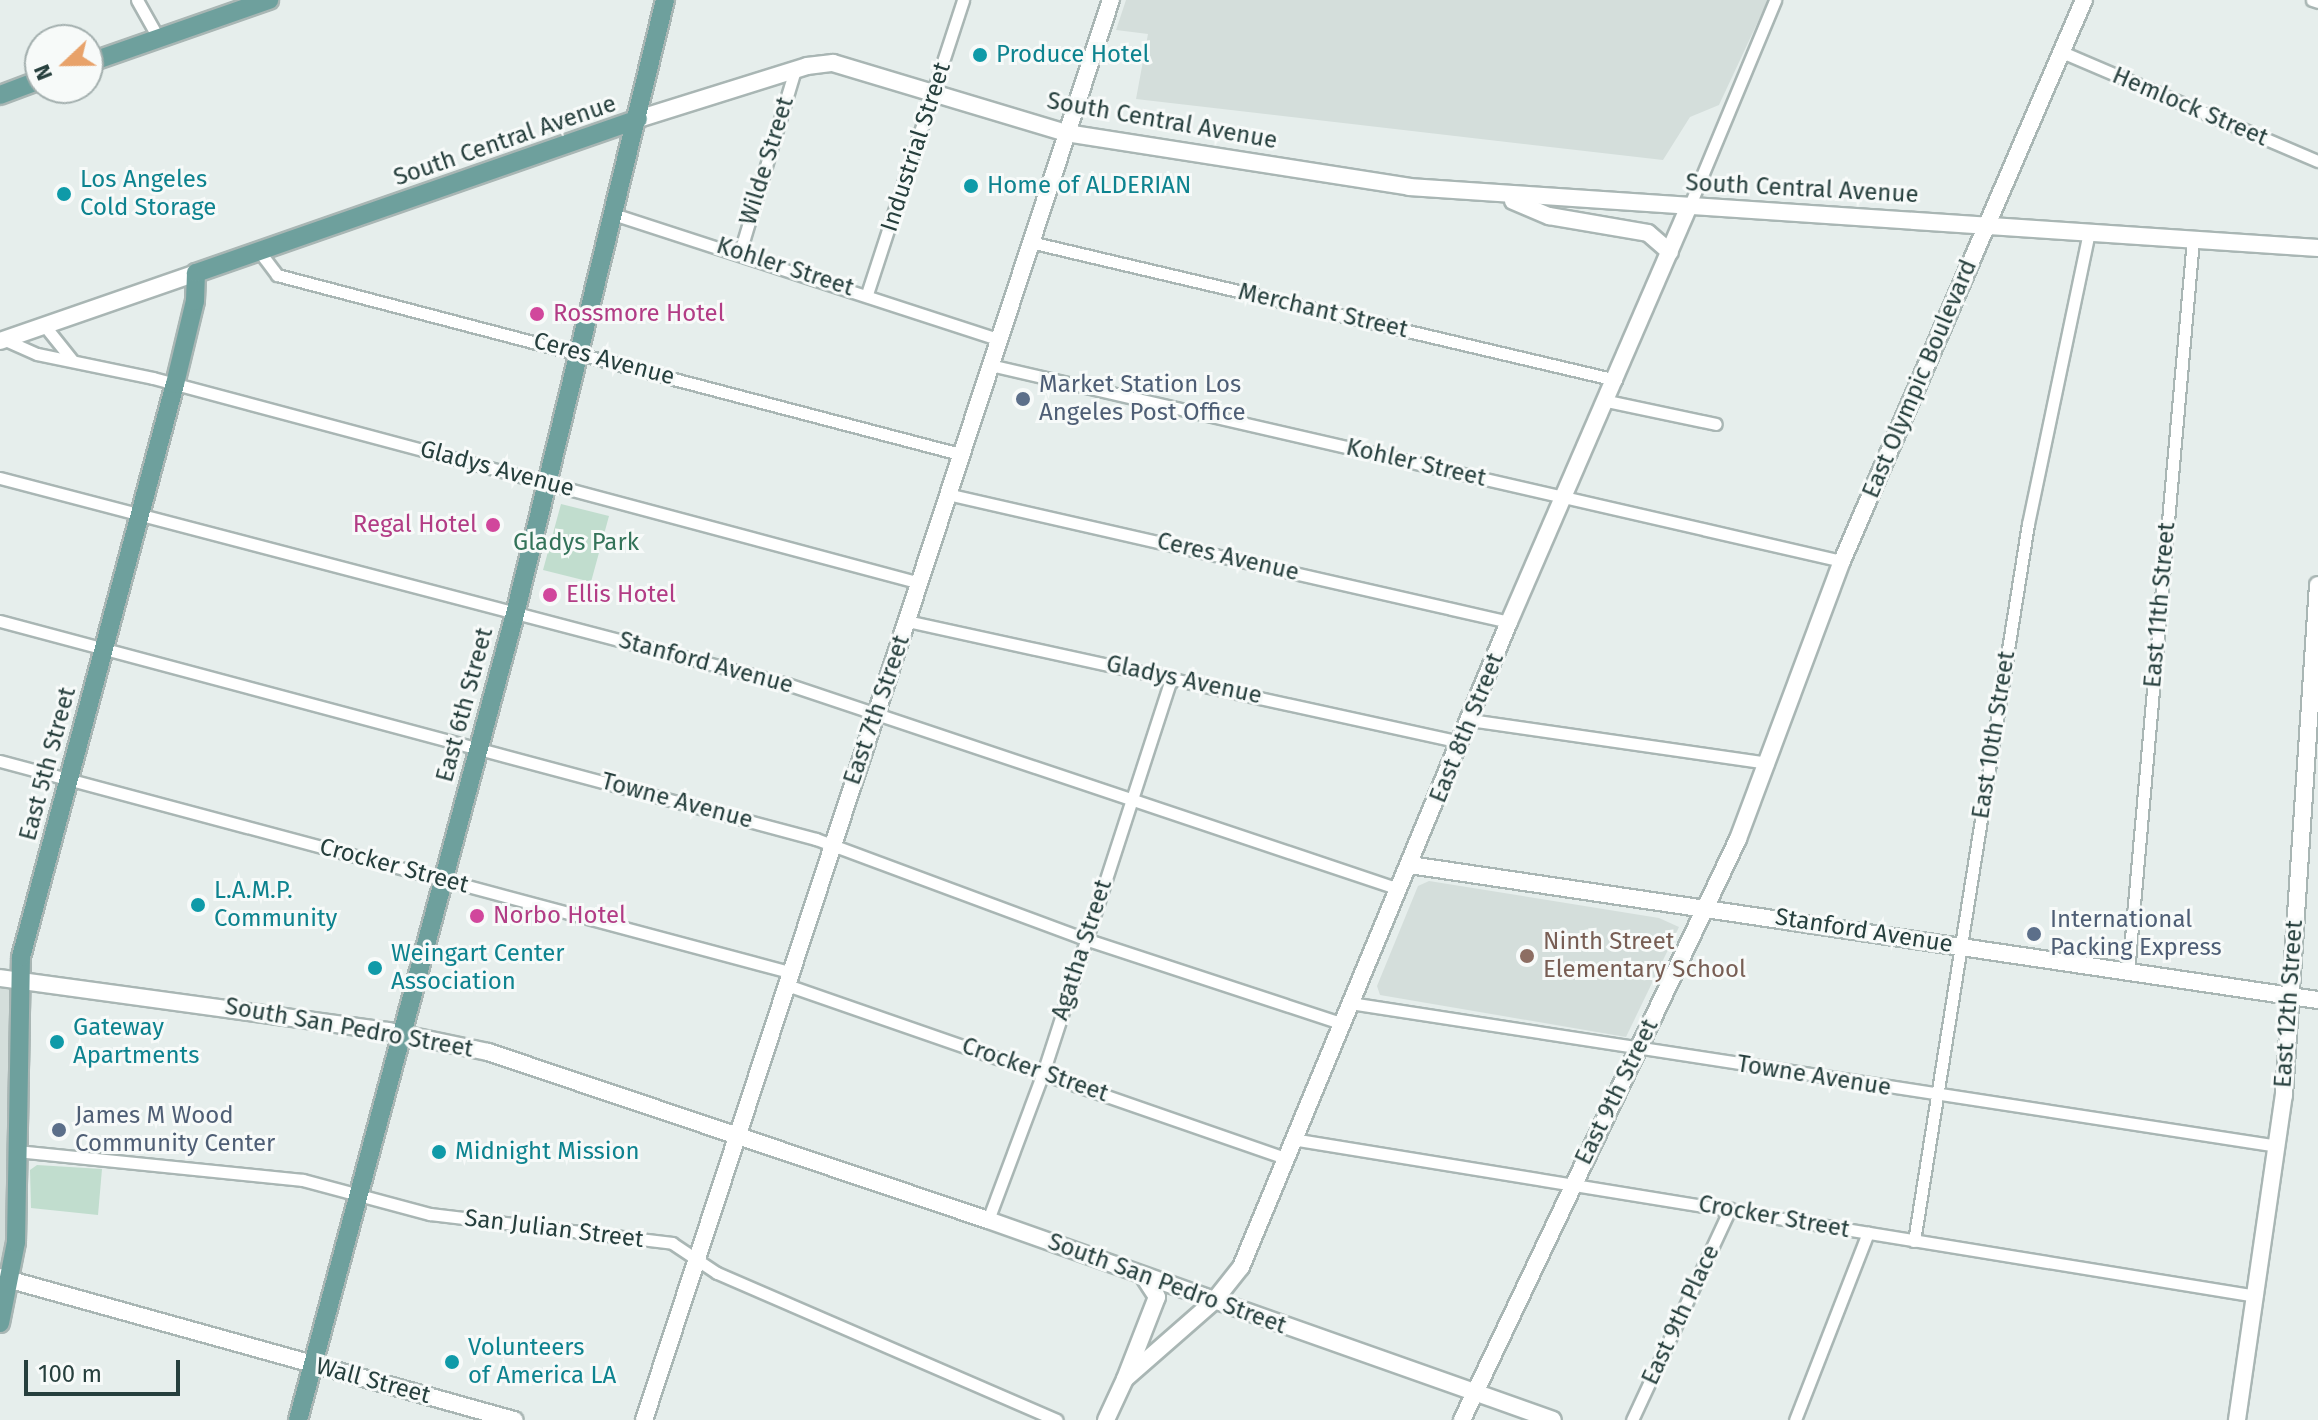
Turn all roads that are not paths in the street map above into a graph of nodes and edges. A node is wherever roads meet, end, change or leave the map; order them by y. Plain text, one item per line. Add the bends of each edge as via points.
1 (137, 0) edge
2 (269, 0) edge
3 (665, 0) edge
4 (963, 0) edge
5 (1111, 0) edge
6 (1775, 0) edge
7 (2084, 0) edge
8 (2312, 0) edge
9 (2318, 2) edge
10 (159, 39) junction
11 (2062, 52) junction
12 (104, 58) edge
13 (795, 70) junction
14 (24, 86) edge
15 (936, 91) junction
16 (0, 95) edge
17 (638, 119) junction
18 (1066, 133) junction
19 (2318, 161) edge
20 (1500, 196) junction
21 (1689, 207) junction
22 (616, 215) junction
23 (1987, 223) junction
24 (2089, 231) junction
25 (2193, 239) junction
26 (1030, 242) junction
27 (2318, 248) edge
28 (259, 251) junction
29 (740, 252) junction
30 (1670, 252) junction
31 (196, 273) junction
32 (867, 294) junction
33 (44, 325) junction
34 (998, 339) junction
35 (2, 340) edge
36 (580, 353) junction
37 (72, 360) junction
38 (990, 365) junction
39 (1616, 380) junction
40 (175, 384) junction
41 (1607, 401) junction
42 (1716, 424) dead end
43 (960, 454) junction
44 (0, 478) edge
45 (548, 482) junction
46 (947, 494) junction
47 (1564, 497) junction
48 (141, 513) junction
49 (1842, 561) junction
50 (920, 583) junction
51 (2318, 585) edge
52 (515, 614) junction
53 (0, 621) edge
54 (907, 621) junction
55 (1509, 622) junction
56 (104, 649) junction
57 (2316, 652) edge
58 (1171, 678) junction
59 (876, 711) junction
60 (1470, 720) junction
61 (1460, 742) junction
62 (477, 750) junction
63 (0, 761) edge
64 (1768, 763) junction
65 (69, 779) junction
66 (1132, 798) junction
67 (832, 845) junction
68 (1410, 865) junction
69 (442, 879) junction
70 (1399, 889) junction
71 (1704, 909) junction
72 (1085, 939) junction
73 (1958, 947) junction
74 (2128, 972) junction
75 (786, 978) junction
76 (10, 979) edge
77 (2290, 996) junction
78 (2318, 1000) edge
79 (1350, 1003) junction
80 (1341, 1023) junction
81 (404, 1034) junction
82 (1639, 1049) junction
83 (1043, 1073) junction
84 (1935, 1096) junction
85 (735, 1135) junction
86 (1292, 1139) junction
87 (2278, 1146) junction
88 (17, 1151) junction
89 (1285, 1158) junction
90 (1572, 1185) junction
91 (362, 1195) junction
92 (1730, 1209) junction
93 (988, 1220) junction
94 (1868, 1233) junction
95 (1914, 1241) junction
96 (697, 1259) junction
97 (1143, 1276) junction
98 (6, 1280) edge
99 (2256, 1296) junction
100 (1214, 1301) junction
101 (0, 1323) edge
102 (311, 1364) junction
103 (1125, 1379) junction
104 (1476, 1393) junction
105 (298, 1420) edge
106 (514, 1420) edge
107 (644, 1420) edge
108 (1057, 1420) edge
109 (1106, 1420) edge
110 (1462, 1420) edge
111 (1553, 1420) edge
112 (1632, 1420) edge
113 (1795, 1420) edge
114 (2237, 1420) edge

1 - 10 street
2 - 10 main road
3 - 17 main road, East 6th Street
4 - 15 street, Industrial Street
5 - 18 main road, East 7th Street
6 - 21 street, East 8th Street
7 - 11 main road, East Olympic Boulevard
8 - 9 street
10 - 12 main road
11 - 19 street, Hemlock Street
11 - 23 main road, East Olympic Boulevard
13 - 15 main road, South Central Avenue via 846,65
13 - 17 main road, South Central Avenue
13 - 29 street, Wilde Street
14 - 16 main road
15 - 18 main road, South Central Avenue
15 - 32 street, Industrial Street
17 - 22 main road, East 6th Street
17 - 28 main road, South Central Avenue
18 - 20 main road, South Central Avenue
18 - 26 main road, East 7th Street
20 - 21 main road, South Central Avenue
20 - 30 main road via 1549,216 1648,233
21 - 23 main road, South Central Avenue
21 - 30 main road, East 8th Street
22 - 29 street, Kohler Street
22 - 36 main road, East 6th Street
23 - 24 main road, South Central Avenue
23 - 49 main road, East Olympic Boulevard
24 - 25 main road, South Central Avenue
24 - 73 street, East 10th Street via 2028,524
25 - 27 main road, South Central Avenue
25 - 74 street, East 11th Street
26 - 34 main road, East 7th Street
26 - 39 street, Merchant Street
28 - 31 main road, South Central Avenue
28 - 36 street, Ceres Avenue via 277,275
29 - 32 street, Kohler Street
30 - 39 main road, East 8th Street
31 - 33 main road, South Central Avenue
31 - 40 main road, East 5th Street via 195,301
32 - 34 street, Kohler Street
33 - 35 main road, South Central Avenue
33 - 37 street
34 - 38 main road, East 7th Street
35 - 37 street, Gladys Avenue
36 - 43 street, Ceres Avenue
36 - 45 main road, East 6th Street
37 - 40 street, Gladys Avenue
38 - 43 main road, East 7th Street
38 - 47 street, Kohler Street
39 - 41 main road, East 8th Street
40 - 45 street, Gladys Avenue
40 - 48 main road, East 5th Street
41 - 42 street
41 - 47 main road, East 8th Street
43 - 46 main road, East 7th Street
44 - 48 street, Stanford Avenue
45 - 50 street, Gladys Avenue
45 - 52 main road, East 6th Street
46 - 50 main road, East 7th Street
46 - 55 street, Ceres Avenue
47 - 49 street, Kohler Street
47 - 55 main road, East 8th Street
48 - 52 street, Stanford Avenue
48 - 56 main road, East 5th Street
49 - 64 main road, East Olympic Boulevard
50 - 54 main road, East 7th Street
51 - 57 main road, East 12th Street
52 - 59 street, Stanford Avenue
52 - 62 main road, East 6th Street
53 - 56 street, Towne Avenue
54 - 58 street, Gladys Avenue
54 - 59 main road, East 7th Street
55 - 60 main road, East 8th Street
56 - 62 street, Towne Avenue
56 - 65 main road, East 5th Street
57 - 77 main road, East 12th Street
58 - 61 street, Gladys Avenue
58 - 66 street, Agatha Street
59 - 66 street, Stanford Avenue
59 - 67 main road, East 7th Street
60 - 61 main road, East 8th Street
60 - 64 street
61 - 68 main road, East 8th Street
62 - 67 street, Towne Avenue
62 - 69 main road, East 6th Street
63 - 65 street, Crocker Street
64 - 71 main road, East 9th Street
65 - 69 street, Crocker Street
65 - 76 main road, East 5th Street
66 - 70 street, Stanford Avenue
66 - 72 street, Agatha Street
67 - 72 street, Towne Avenue
67 - 75 main road, East 7th Street
68 - 70 main road, East 8th Street
68 - 71 main road, Stanford Avenue
69 - 75 street, Crocker Street
69 - 81 main road, East 6th Street
70 - 79 main road, East 8th Street
71 - 73 main road, Stanford Avenue
71 - 82 main road, East 9th Street
72 - 80 street, Towne Avenue
72 - 83 street, Agatha Street
73 - 74 main road, Stanford Avenue
73 - 84 street, East 10th Street
74 - 77 main road, Stanford Avenue
75 - 83 street, Crocker Street
75 - 85 main road, East 7th Street
76 - 81 main road, South San Pedro Street
76 - 88 main road, East 5th Street
77 - 78 main road, Stanford Avenue
77 - 87 main road, East 12th Street
79 - 80 main road, East 8th Street
79 - 82 street, Towne Avenue
80 - 86 main road, East 8th Street
81 - 85 main road, South San Pedro Street via 488,1052
81 - 91 main road, East 6th Street
82 - 84 street, Towne Avenue
82 - 90 main road, East 9th Street
83 - 89 street, Crocker Street
83 - 93 street, Agatha Street
84 - 87 street, Towne Avenue
84 - 95 street, East 10th Street
85 - 93 main road, South San Pedro Street
85 - 96 main road, East 7th Street
86 - 89 main road, East 8th Street
86 - 90 street, Crocker Street
87 - 99 main road, East 12th Street
88 - 91 street, San Julian Street via 303,1180
88 - 98 main road, East 5th Street
89 - 100 main road, East 8th Street via 1241,1267
90 - 92 street, Crocker Street
90 - 104 main road, East 9th Street
91 - 96 street, San Julian Street via 430,1214 672,1243
91 - 102 main road, East 6th Street
92 - 94 street, Crocker Street
92 - 112 street, East 9th Place
93 - 97 main road, South San Pedro Street
94 - 95 street, Crocker Street
94 - 113 street
95 - 99 street, Crocker Street
96 - 107 main road, East 7th Street
96 - 108 street, San Julian Street via 717,1273
97 - 100 main road, South San Pedro Street
97 - 103 main road via 1157,1297
98 - 101 main road, East 5th Street
98 - 102 main road, Wall Street
99 - 114 main road, East 12th Street
100 - 103 main road, East 8th Street
100 - 104 main road, South San Pedro Street
102 - 105 main road, East 6th Street
102 - 106 main road, Wall Street
103 - 109 main road, East 8th Street
104 - 110 main road, East 9th Street
104 - 111 main road, South San Pedro Street

